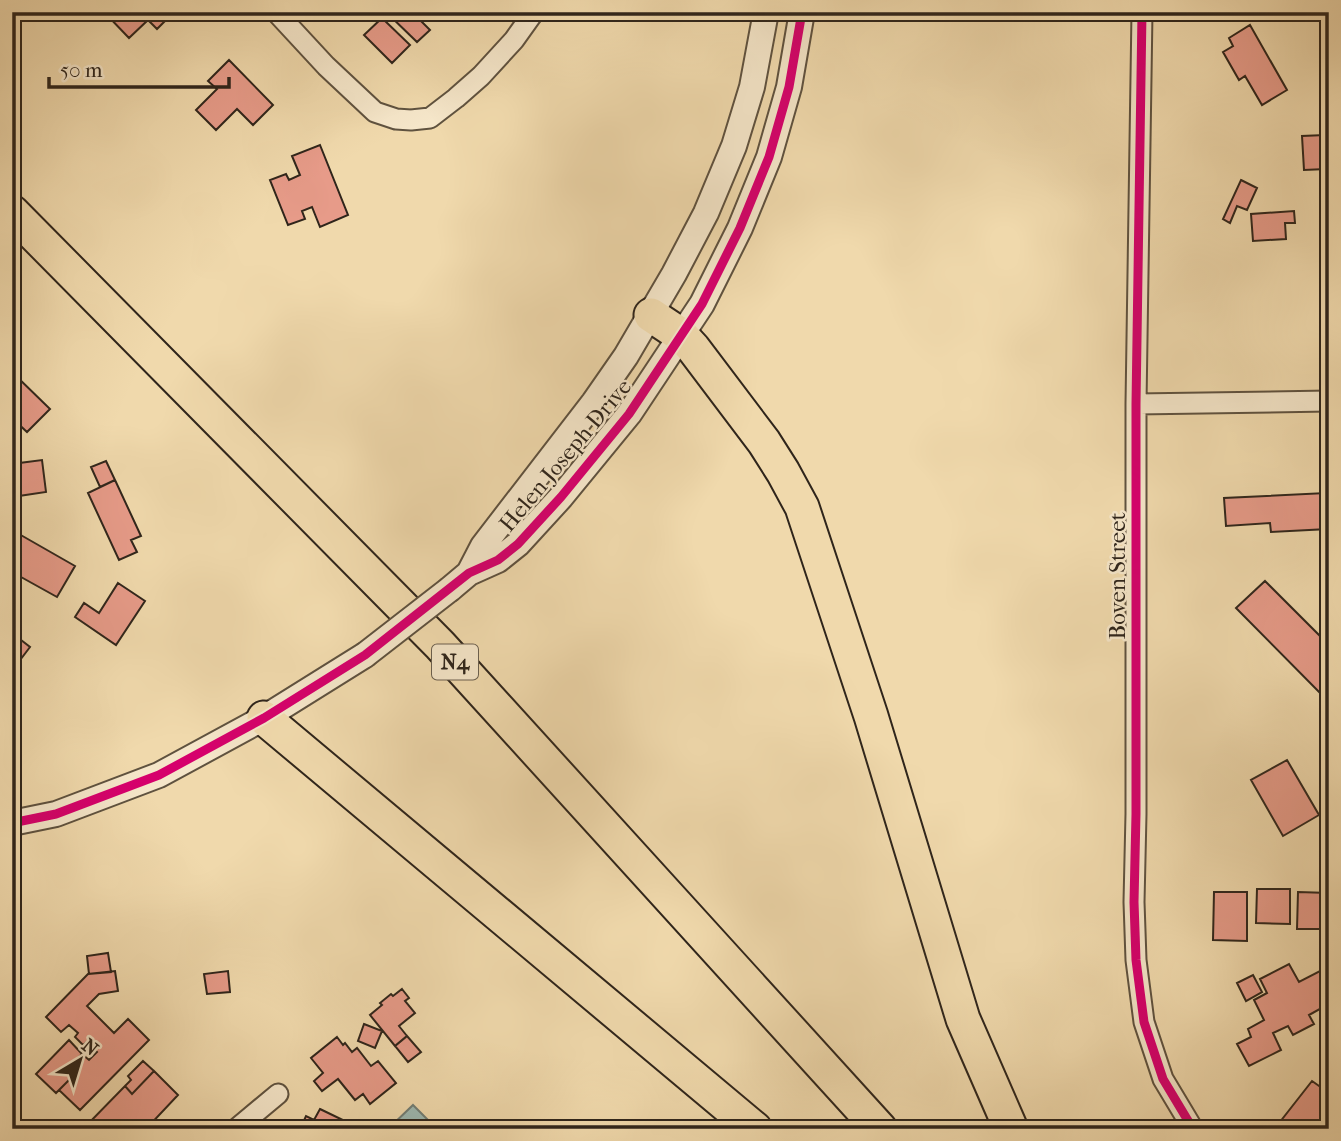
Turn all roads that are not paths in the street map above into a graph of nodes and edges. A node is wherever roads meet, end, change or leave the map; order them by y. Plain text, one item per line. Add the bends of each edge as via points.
1 (276, 12) edge
2 (534, 12) edge
3 (766, 12) edge
4 (802, 12) edge
5 (1142, 12) edge
6 (12, 212) edge
7 (651, 315) junction
8 (681, 335) junction
9 (1329, 401) edge
10 (1136, 404) junction
11 (469, 573) junction
12 (264, 718) junction
13 (12, 823) edge
14 (278, 1094) dead end
15 (236, 1129) edge
16 (755, 1129) edge
17 (880, 1129) edge
18 (1011, 1129) edge
19 (1193, 1129) edge

1 - 2 street via 375,112 411,120 430,118 481,76
3 - 7 street, Helen Joseph Drive via 752,87 734,146 706,213
4 - 8 street, Helen Joseph Drive via 789,87 769,157 718,273
5 - 10 street, Boven Street
6 - 17 highway, N4 via 440,645
7 - 8 highway
7 - 11 street, Helen Joseph Drive via 594,402 483,546
8 - 11 street, Helen Joseph Drive via 629,414 561,497 518,544 498,560
8 - 18 highway via 764,442 802,507 872,716 963,1019
9 - 10 street
10 - 19 street, Boven Street via 1136,960 1144,1022 1163,1079
11 - 12 street, Helen Joseph Drive, bridge via 365,656
12 - 13 street, Helen Joseph Drive via 159,775 56,814
12 - 16 highway
14 - 15 street

